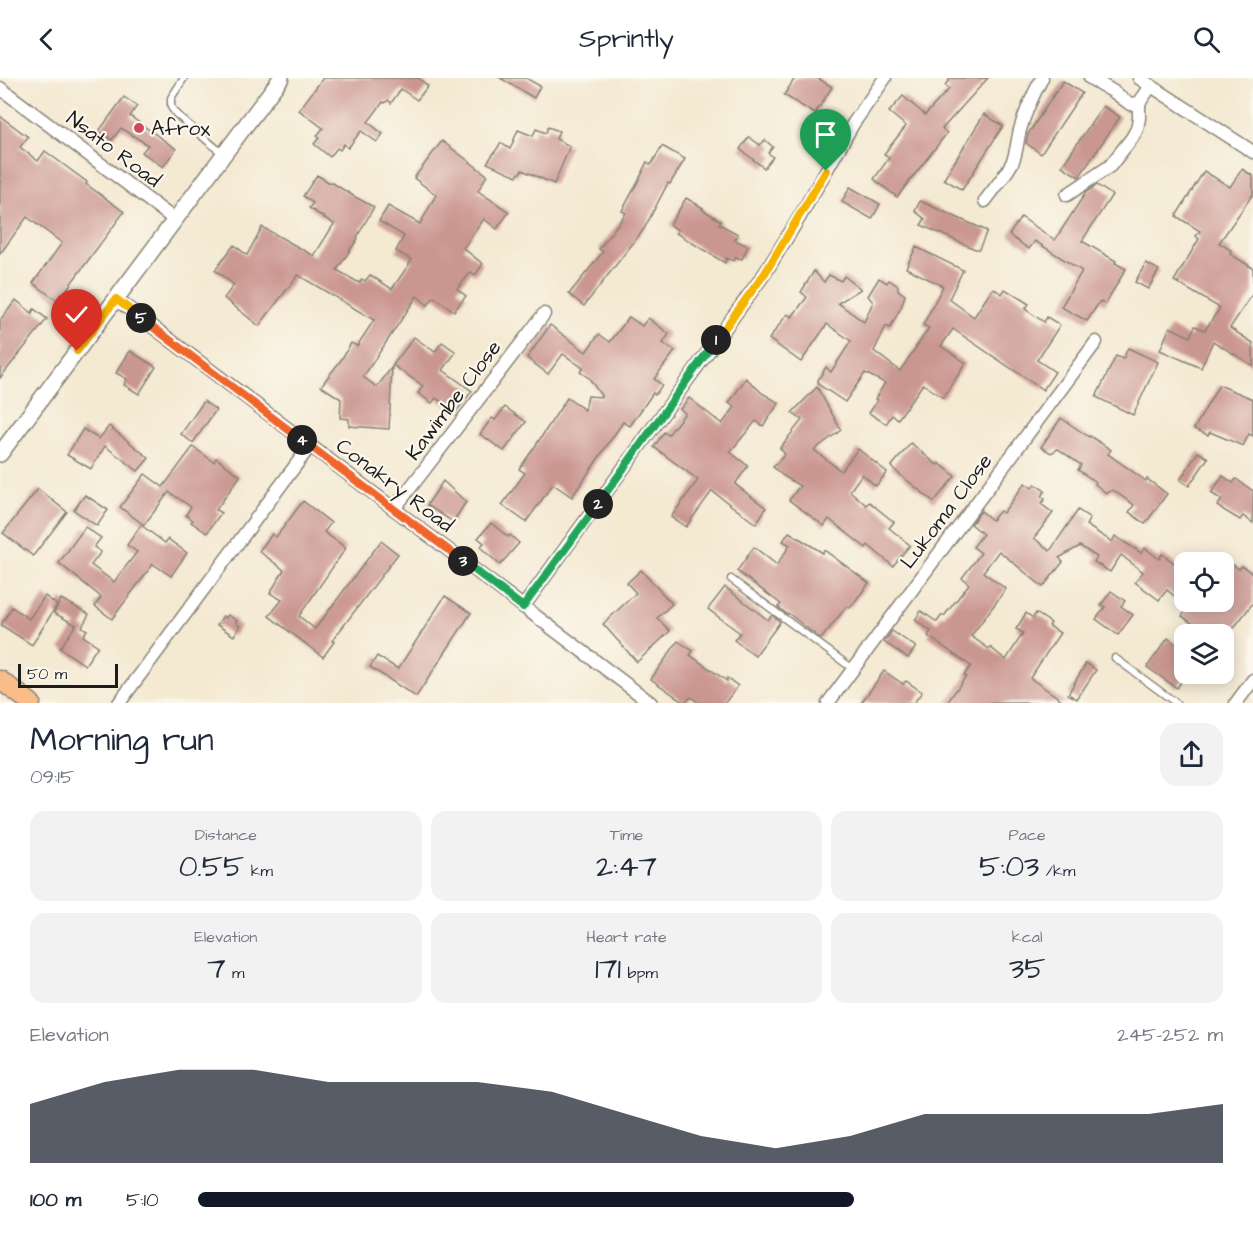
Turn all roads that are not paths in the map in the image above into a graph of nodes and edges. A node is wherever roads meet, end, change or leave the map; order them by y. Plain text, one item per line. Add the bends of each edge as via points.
1 (184, 78) edge
2 (281, 78) edge
3 (885, 78) edge
4 (1042, 78) edge
5 (1090, 78) edge
6 (1139, 78) edge
7 (1151, 86) junction
8 (0, 88) edge
9 (1139, 104) junction
10 (1253, 152) edge
11 (224, 155) junction
12 (1067, 195) dead end
13 (985, 201) dead end
14 (175, 220) junction
15 (116, 299) junction
16 (544, 314) dead end
17 (1096, 342) dead end
18 (310, 446) junction
19 (0, 454) edge
20 (394, 509) junction
21 (731, 579) dead end
22 (523, 607) junction
23 (1115, 658) dead end
24 (853, 669) junction
25 (0, 680) edge
26 (1253, 680) edge
27 (31, 703) edge
28 (119, 703) edge
29 (651, 703) edge
30 (828, 703) edge
31 (1176, 703) edge
32 (1236, 703) edge

1 - 11 lane via 171,98 171,107
2 - 11 street
3 - 22 street via 853,124 765,273
4 - 13 street via 1026,112 1012,164
5 - 9 street via 1130,104
6 - 7 street
7 - 9 street
7 - 10 street
8 - 14 street, Nsato Road
9 - 12 street via 1137,129 1110,166
11 - 14 street
14 - 15 street
15 - 18 street, Conakry Road
15 - 19 street
16 - 20 street, Kawimbe Close
17 - 24 street, Lukoma Close
18 - 20 street, Conakry Road
18 - 28 street
20 - 22 street, Conakry Road
21 - 24 lane
22 - 29 street, Conakry Road
23 - 31 lane
24 - 30 street, Lukoma Close
25 - 27 main road
26 - 32 street

